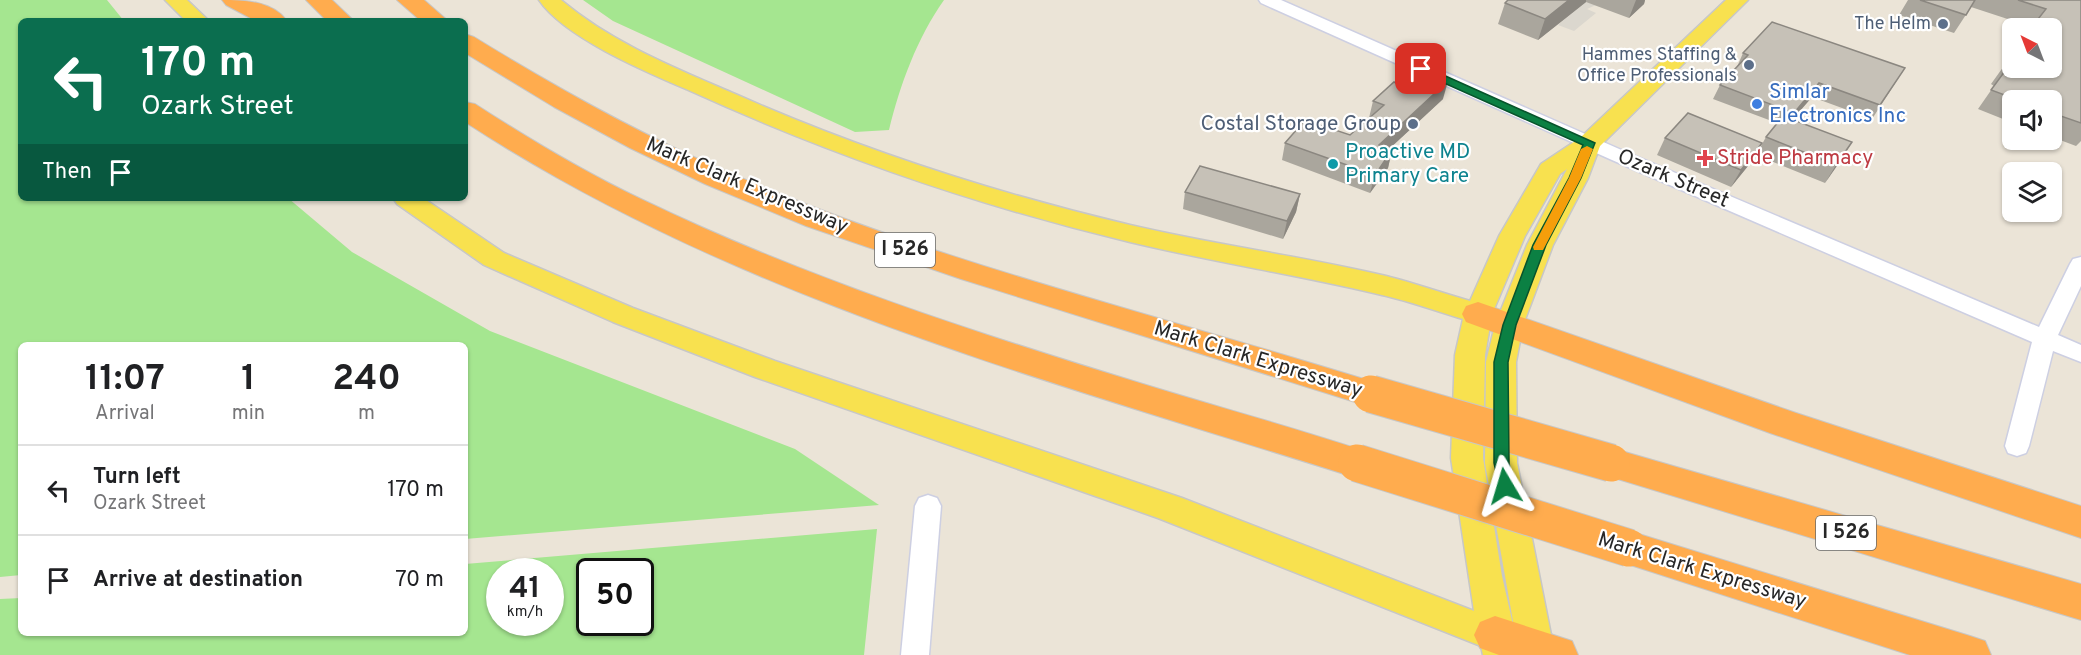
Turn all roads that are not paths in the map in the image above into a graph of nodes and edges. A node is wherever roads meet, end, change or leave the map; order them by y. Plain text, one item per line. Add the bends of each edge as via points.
1 (175, 0) edge
2 (234, 0) edge
3 (318, 0) edge
4 (409, 0) edge
5 (549, 0) edge
6 (1267, 0) edge
7 (1738, 0) edge
8 (195, 18) edge
9 (269, 18) edge
10 (339, 18) edge
11 (432, 18) edge
12 (468, 44) edge
13 (468, 112) edge
14 (468, 135) edge
15 (1589, 143) junction
16 (410, 201) edge
17 (753, 260) junction
18 (2081, 264) edge
19 (1494, 319) junction
20 (2045, 338) junction
21 (2081, 354) edge
22 (2018, 446) dead end
23 (928, 506) dead end
24 (2081, 522) edge
25 (2081, 602) edge
26 (1525, 650) edge
27 (915, 655) edge
28 (1970, 655) edge

1 - 8 main road
2 - 9 highway
3 - 10 highway
4 - 11 highway
5 - 19 main road via 579,26 655,67 776,121 874,158 1005,202 1131,234 1386,286
6 - 15 street, Ozark Street
7 - 15 main road
12 - 25 highway, Mark Clark Expressway / I 526, bridge via 675,159 777,203 974,274
13 - 17 highway, Mark Clark Expressway via 565,173
14 - 17 highway via 571,193 667,237
15 - 19 main road via 1540,245
15 - 20 street, Ozark Street
16 - 26 main road via 494,259 623,315 765,369 1170,508
17 - 28 highway, Mark Clark Expressway, bridge via 823,290 1002,352
18 - 20 street
19 - 24 highway via 1784,423
19 - 26 main road via 1501,362 1501,463
19 - 26 main road via 1470,355 1467,458
20 - 21 street, Ozark Street
20 - 22 street
23 - 27 street

